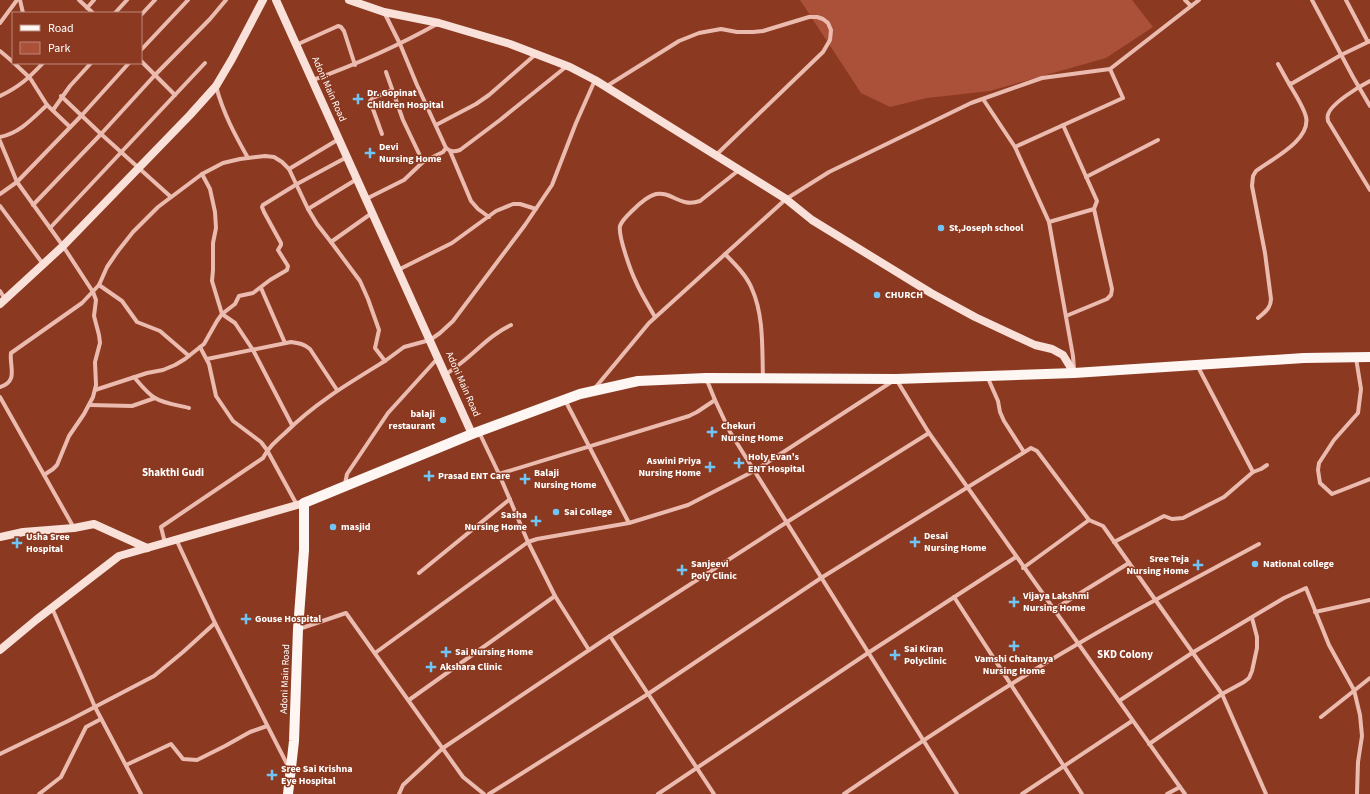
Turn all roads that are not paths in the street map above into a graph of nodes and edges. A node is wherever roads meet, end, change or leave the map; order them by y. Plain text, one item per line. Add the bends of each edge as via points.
1 (17, 0) edge
2 (20, 0) edge
3 (79, 0) edge
4 (94, 0) edge
5 (127, 0) edge
6 (155, 0) edge
7 (188, 0) edge
8 (226, 0) edge
9 (263, 0) edge
10 (276, 0) edge
11 (349, 0) edge
12 (1185, 0) edge
13 (1199, 0) edge
14 (1312, 0) edge
15 (1346, 0) edge
16 (1191, 6) junction
17 (87, 8) junction
18 (22, 12) edge
19 (92, 12) edge
20 (116, 12) edge
21 (384, 12) junction
22 (142, 14) edge
23 (0, 23) edge
24 (439, 23) junction
25 (1369, 41) edge
26 (400, 44) junction
27 (296, 45) junction
28 (142, 49) edge
29 (0, 51) edge
30 (536, 54) junction
31 (1341, 55) junction
32 (12, 60) edge
33 (142, 62) edge
34 (205, 63) dead end
35 (16, 64) edge
36 (42, 64) edge
37 (90, 64) edge
38 (128, 64) edge
39 (1278, 64) dead end
40 (355, 65) junction
41 (568, 66) junction
42 (1110, 69) junction
43 (386, 72) dead end
44 (155, 75) junction
45 (30, 78) junction
46 (312, 80) junction
47 (595, 80) junction
48 (1370, 81) edge
49 (1289, 84) junction
50 (216, 86) junction
51 (607, 86) junction
52 (1359, 87) junction
53 (392, 90) junction
54 (175, 94) junction
55 (0, 96) edge
56 (62, 96) junction
57 (984, 98) junction
58 (47, 105) junction
59 (1370, 106) edge
60 (53, 110) junction
61 (82, 115) junction
62 (436, 125) junction
63 (1063, 125) junction
64 (70, 127) junction
65 (101, 134) junction
66 (382, 134) dead end
67 (0, 137) edge
68 (339, 139) junction
69 (0, 140) edge
70 (1158, 140) dead end
71 (1014, 147) junction
72 (446, 148) junction
73 (450, 151) junction
74 (121, 152) junction
75 (4, 153) junction
76 (716, 155) junction
77 (0, 156) edge
78 (347, 157) junction
79 (248, 158) junction
80 (423, 162) junction
81 (139, 168) junction
82 (289, 169) junction
83 (739, 169) junction
84 (202, 174) junction
85 (1086, 177) junction
86 (357, 179) junction
87 (17, 182) junction
88 (297, 184) junction
89 (1370, 190) edge
90 (0, 194) edge
91 (171, 197) junction
92 (366, 199) junction
93 (786, 200) junction
94 (33, 205) junction
95 (0, 206) edge
96 (308, 209) junction
97 (536, 209) junction
98 (1094, 209) junction
99 (372, 212) junction
100 (489, 217) junction
101 (1048, 222) junction
102 (50, 228) junction
103 (331, 242) junction
104 (63, 246) junction
105 (725, 254) junction
106 (43, 264) junction
107 (398, 270) junction
108 (99, 284) junction
109 (261, 288) junction
110 (0, 291) edge
111 (93, 292) junction
112 (3, 301) edge
113 (222, 314) junction
114 (1066, 316) junction
115 (655, 317) junction
116 (1258, 318) dead end
117 (511, 325) dead end
118 (430, 340) junction
119 (285, 343) junction
120 (200, 347) junction
121 (253, 350) junction
122 (189, 356) junction
123 (1356, 357) junction
124 (1370, 357) edge
125 (438, 358) junction
126 (207, 359) junction
127 (384, 361) junction
128 (1196, 365) junction
129 (1074, 373) junction
130 (445, 375) junction
131 (987, 376) junction
132 (134, 377) junction
133 (706, 378) junction
134 (763, 379) junction
135 (896, 380) junction
136 (0, 387) edge
137 (95, 390) junction
138 (337, 390) junction
139 (592, 392) junction
140 (0, 397) edge
141 (155, 398) junction
142 (565, 400) junction
143 (715, 400) junction
144 (90, 405) junction
145 (189, 408) dead end
146 (292, 425) junction
147 (476, 433) junction
148 (929, 433) junction
149 (590, 446) junction
150 (267, 450) junction
151 (1024, 452) junction
152 (1267, 465) dead end
153 (754, 470) junction
154 (1254, 472) junction
155 (499, 474) junction
156 (44, 475) junction
157 (1370, 479) edge
158 (344, 486) junction
159 (967, 487) junction
160 (510, 499) junction
161 (301, 504) junction
162 (1089, 520) junction
163 (787, 522) junction
164 (629, 523) junction
165 (74, 528) junction
166 (0, 537) edge
167 (176, 539) junction
168 (165, 542) junction
169 (528, 542) junction
170 (1114, 542) junction
171 (1259, 544) dead end
172 (147, 548) junction
173 (1016, 557) junction
174 (1129, 563) junction
175 (1024, 568) junction
176 (419, 573) dead end
177 (821, 578) junction
178 (554, 596) junction
179 (954, 597) junction
180 (1370, 600) edge
181 (1155, 601) junction
182 (52, 608) junction
183 (1053, 610) junction
184 (1315, 612) junction
185 (1252, 618) junction
186 (215, 623) junction
187 (298, 629) junction
188 (610, 636) junction
189 (1077, 644) junction
190 (0, 650) edge
191 (589, 650) junction
192 (374, 653) junction
193 (868, 653) junction
194 (1192, 653) junction
195 (1370, 678) edge
196 (1010, 684) junction
197 (1354, 690) junction
198 (648, 694) junction
199 (1222, 694) junction
200 (409, 700) junction
201 (1119, 701) junction
202 (95, 707) junction
203 (1321, 716) dead end
204 (101, 719) junction
205 (1132, 721) junction
206 (267, 726) junction
207 (923, 741) junction
208 (1149, 744) junction
209 (443, 748) junction
210 (0, 754) edge
211 (126, 765) junction
212 (1064, 766) junction
213 (697, 768) junction
214 (291, 773) junction
215 (1180, 787) junction
216 (40, 794) edge
217 (141, 794) edge
218 (288, 794) edge
219 (399, 794) edge
220 (484, 794) edge
221 (489, 794) edge
222 (658, 794) edge
223 (714, 794) edge
224 (844, 794) edge
225 (957, 794) edge
226 (1022, 794) edge
227 (1082, 794) edge
228 (1167, 794) edge
229 (1185, 794) edge
230 (1266, 794) edge
231 (1357, 794) edge

1 - 23 street
2 - 18 street
3 - 17 street
4 - 17 street
5 - 20 street
6 - 22 street
7 - 28 street
8 - 44 street
9 - 50 street
10 - 27 street, Adoni Main Road
11 - 21 street
12 - 16 street
13 - 16 street
14 - 31 street
15 - 25 street
16 - 42 street
17 - 19 street
21 - 24 street
21 - 26 street
24 - 26 street
24 - 30 street
25 - 31 street
26 - 40 street
26 - 62 street
27 - 40 street via 338,26 341,27
27 - 46 street, Adoni Main Road
29 - 32 street
30 - 41 street
30 - 62 street via 476,104
31 - 49 street via 1295,83
31 - 52 street
33 - 44 street
34 - 54 street
35 - 45 street
36 - 45 street
37 - 56 street
38 - 61 street
39 - 49 street
40 - 46 street
41 - 47 street
41 - 73 street via 460,150
42 - 57 street via 1042,78
42 - 63 street via 1123,98
43 - 53 street
44 - 54 street
44 - 65 street
45 - 55 street
45 - 58 street
46 - 68 street, Adoni Main Road
47 - 51 street
47 - 97 street via 552,185
48 - 52 street
49 - 116 street via 1306,116 1303,132 1298,141 1256,170 1253,176 1252,186 1271,299 1271,305
50 - 79 street via 231,129
50 - 81 street
51 - 76 street
51 - 76 street via 679,41 699,33 721,29 738,32 763,31 809,17 822,18 831,30 830,40 823,52
52 - 59 street
52 - 89 street via 1332,107 1327,115 1328,121
53 - 66 street via 370,101
53 - 80 street
54 - 74 street
56 - 60 street
56 - 61 street
57 - 71 street
57 - 93 street via 830,172
58 - 60 street
58 - 67 street via 15,133
60 - 64 street
61 - 64 street
61 - 65 street
62 - 72 street
63 - 71 street
63 - 85 street
64 - 87 street
65 - 74 street
65 - 94 street
68 - 78 street, Adoni Main Road
68 - 82 street
69 - 75 street
70 - 85 street
71 - 101 street
72 - 73 street
72 - 80 street
73 - 100 street via 471,201
74 - 81 street
74 - 102 street
75 - 77 street
75 - 87 street
76 - 83 street
78 - 86 street, Adoni Main Road
78 - 88 street
79 - 82 street via 274,157
79 - 84 street via 223,163
80 - 92 street via 404,180
81 - 91 street
81 - 104 street
82 - 88 street
83 - 93 street
83 - 115 street via 700,201 694,203 686,204 670,196 658,194 651,196 638,205 620,227 621,239 636,282
84 - 91 street
84 - 113 street via 210,189 215,212 212,281
85 - 98 street via 1097,201
86 - 92 street, Adoni Main Road
86 - 96 street
87 - 90 street
87 - 94 street
88 - 96 street
88 - 109 street via 263,205 262,208 281,243 278,250 289,268
91 - 108 street via 133,232 110,262
92 - 99 street, Adoni Main Road
93 - 105 street
93 - 129 street via 812,220 930,292 975,317 1063,355
94 - 102 street
95 - 106 street
96 - 103 street
97 - 100 street via 513,204
97 - 118 street via 454,321
98 - 101 street
98 - 114 street via 1110,275 1111,295
99 - 103 street
99 - 107 street, Adoni Main Road
100 - 107 street via 452,243
101 - 114 street
102 - 104 street
103 - 127 street via 360,281 379,330 375,348
104 - 106 street
104 - 111 street
105 - 115 street
105 - 134 street via 752,288 760,314
106 - 112 street
107 - 118 street, Adoni Main Road
108 - 111 street
108 - 122 street via 122,302 137,322 160,331
109 - 113 street via 251,294 239,296 235,304
109 - 119 street
110 - 112 street
111 - 136 street via 82,304 11,353 11,378 7,384
111 - 137 street via 96,300 94,316 100,342 95,362
113 - 120 street
113 - 121 street via 234,323
114 - 129 street
115 - 139 street
117 - 130 street via 499,330
118 - 125 street, Adoni Main Road
118 - 127 street via 404,347
119 - 121 street
119 - 138 street via 305,345 310,349
120 - 122 street
120 - 126 street
121 - 126 street
121 - 146 street
122 - 132 street via 175,365
123 - 124 main road
123 - 128 main road
123 - 157 street via 1360,389 1358,413 1334,440 1319,463 1318,470 1320,483 1332,494
125 - 130 street, Adoni Main Road
125 - 158 street via 388,413 347,474
126 - 150 street via 216,396 233,421 261,442
127 - 138 street
128 - 129 main road
128 - 154 street
129 - 131 main road
130 - 147 street, Adoni Main Road
131 - 135 main road
131 - 151 street via 1004,421
132 - 137 street
132 - 141 street
133 - 134 main road
133 - 139 main road via 638,381
133 - 143 street
134 - 135 main road
135 - 148 street
135 - 153 street
137 - 144 street
138 - 146 street
139 - 142 main road
140 - 156 street
141 - 144 street via 132,406
141 - 145 street
142 - 147 main road
142 - 149 street
143 - 149 street via 689,416
143 - 153 street via 730,432
144 - 156 street via 69,436 57,465
146 - 150 street
147 - 155 street
147 - 158 main road
148 - 159 street
148 - 163 street
149 - 155 street
149 - 164 street
150 - 161 street
150 - 168 street via 263,458 161,527
151 - 159 street
151 - 162 street via 1031,448 1037,451
152 - 154 street
153 - 163 street
153 - 164 street via 688,505
154 - 170 street via 1224,497 1183,518 1172,519 1164,516
155 - 160 street
156 - 165 street
158 - 161 main road
159 - 173 street
159 - 177 street
160 - 169 street
160 - 176 street
161 - 167 street
161 - 187 main road, Adoni Main Road via 304,550
162 - 170 street via 1103,526
162 - 175 street
163 - 177 street
163 - 188 street
164 - 169 street
165 - 166 street via 23,532
165 - 172 street via 94,524
167 - 168 street
167 - 186 street
168 - 172 street
169 - 178 street
169 - 192 street
170 - 174 street
171 - 181 street
172 - 182 street via 119,556
173 - 175 street
173 - 179 street
174 - 181 street
174 - 183 street
175 - 183 street
177 - 193 street
177 - 198 street
178 - 191 street
178 - 200 street
179 - 193 street
179 - 196 street
180 - 184 street
181 - 189 street
181 - 194 street
182 - 190 street
182 - 202 street
183 - 189 street
184 - 185 street via 1306,588
184 - 197 street via 1329,645
185 - 194 street
185 - 199 street via 1257,637 1252,671 1244,682
186 - 202 street via 154,676
186 - 206 street
187 - 192 street via 346,613
187 - 214 main road, Adoni Main Road
188 - 191 street
188 - 198 street
189 - 196 street
189 - 201 street
191 - 209 street
192 - 200 street
193 - 207 street
193 - 213 street
194 - 199 street
194 - 201 street
195 - 197 street
196 - 207 street
196 - 212 street
197 - 203 street
197 - 231 street via 1362,736
198 - 213 street
198 - 221 street
199 - 208 street
199 - 230 street
200 - 209 street
201 - 205 street
202 - 204 street
202 - 210 street
204 - 211 street
204 - 216 street via 86,727 61,776
205 - 208 street
205 - 212 street
206 - 211 street via 250,732 197,760 183,759 173,744 170,744
206 - 214 street
207 - 224 street
207 - 225 street
208 - 215 street
209 - 219 street via 403,785
209 - 220 street via 464,776
211 - 217 street
212 - 226 street
212 - 227 street
213 - 222 street
213 - 223 street
214 - 218 main road, Adoni Main Road
215 - 228 street
215 - 229 street

